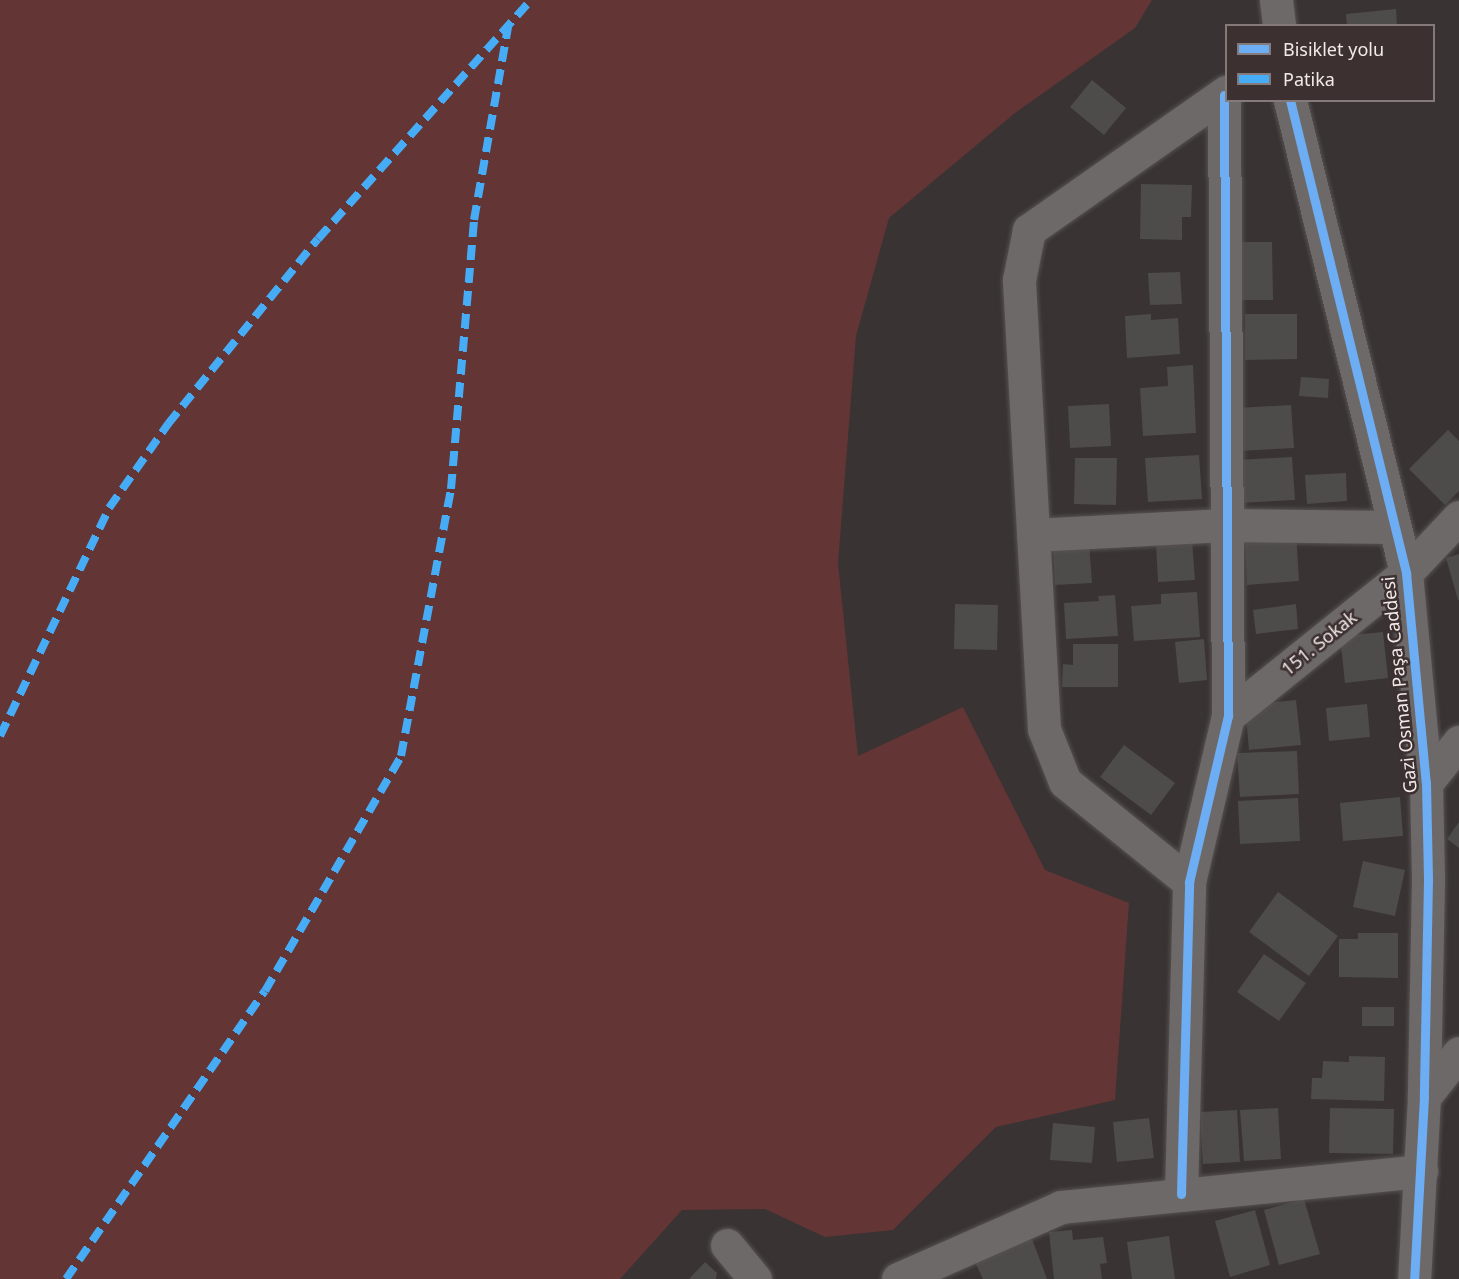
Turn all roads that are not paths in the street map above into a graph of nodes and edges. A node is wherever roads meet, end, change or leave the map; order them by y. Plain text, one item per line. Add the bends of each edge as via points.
1 (1276, 0) edge
2 (1280, 24) edge
3 (1225, 94) edge
4 (1290, 102) edge
5 (1459, 517) edge
6 (1225, 525) junction
7 (1394, 527) junction
8 (1033, 535) junction
9 (1406, 573) junction
10 (1228, 716) junction
11 (1459, 742) edge
12 (1426, 783) junction
13 (1189, 882) junction
14 (1459, 1053) edge
15 (1424, 1096) junction
16 (1421, 1170) junction
17 (1181, 1194) junction
18 (727, 1245) dead end
19 (755, 1279) edge
20 (898, 1279) edge
21 (1414, 1279) edge

1 - 2 street
3 - 6 street
3 - 8 street via 1029,230 1019,280
4 - 7 street, Gazi Osman Paşa Caddesi
5 - 9 street, 151. Sokak
6 - 7 street
6 - 8 street
6 - 10 street
7 - 9 street, Gazi Osman Paşa Caddesi
8 - 13 street via 1044,729 1065,782
9 - 10 street, 151. Sokak
9 - 12 street, Gazi Osman Paşa Caddesi
10 - 13 street
11 - 12 street
12 - 15 street, Gazi Osman Paşa Caddesi
13 - 17 street
14 - 15 street
15 - 16 street, Gazi Osman Paşa Caddesi
16 - 17 street
16 - 21 street, Gazi Osman Paşa Caddesi
17 - 20 street via 1061,1207
18 - 19 street

